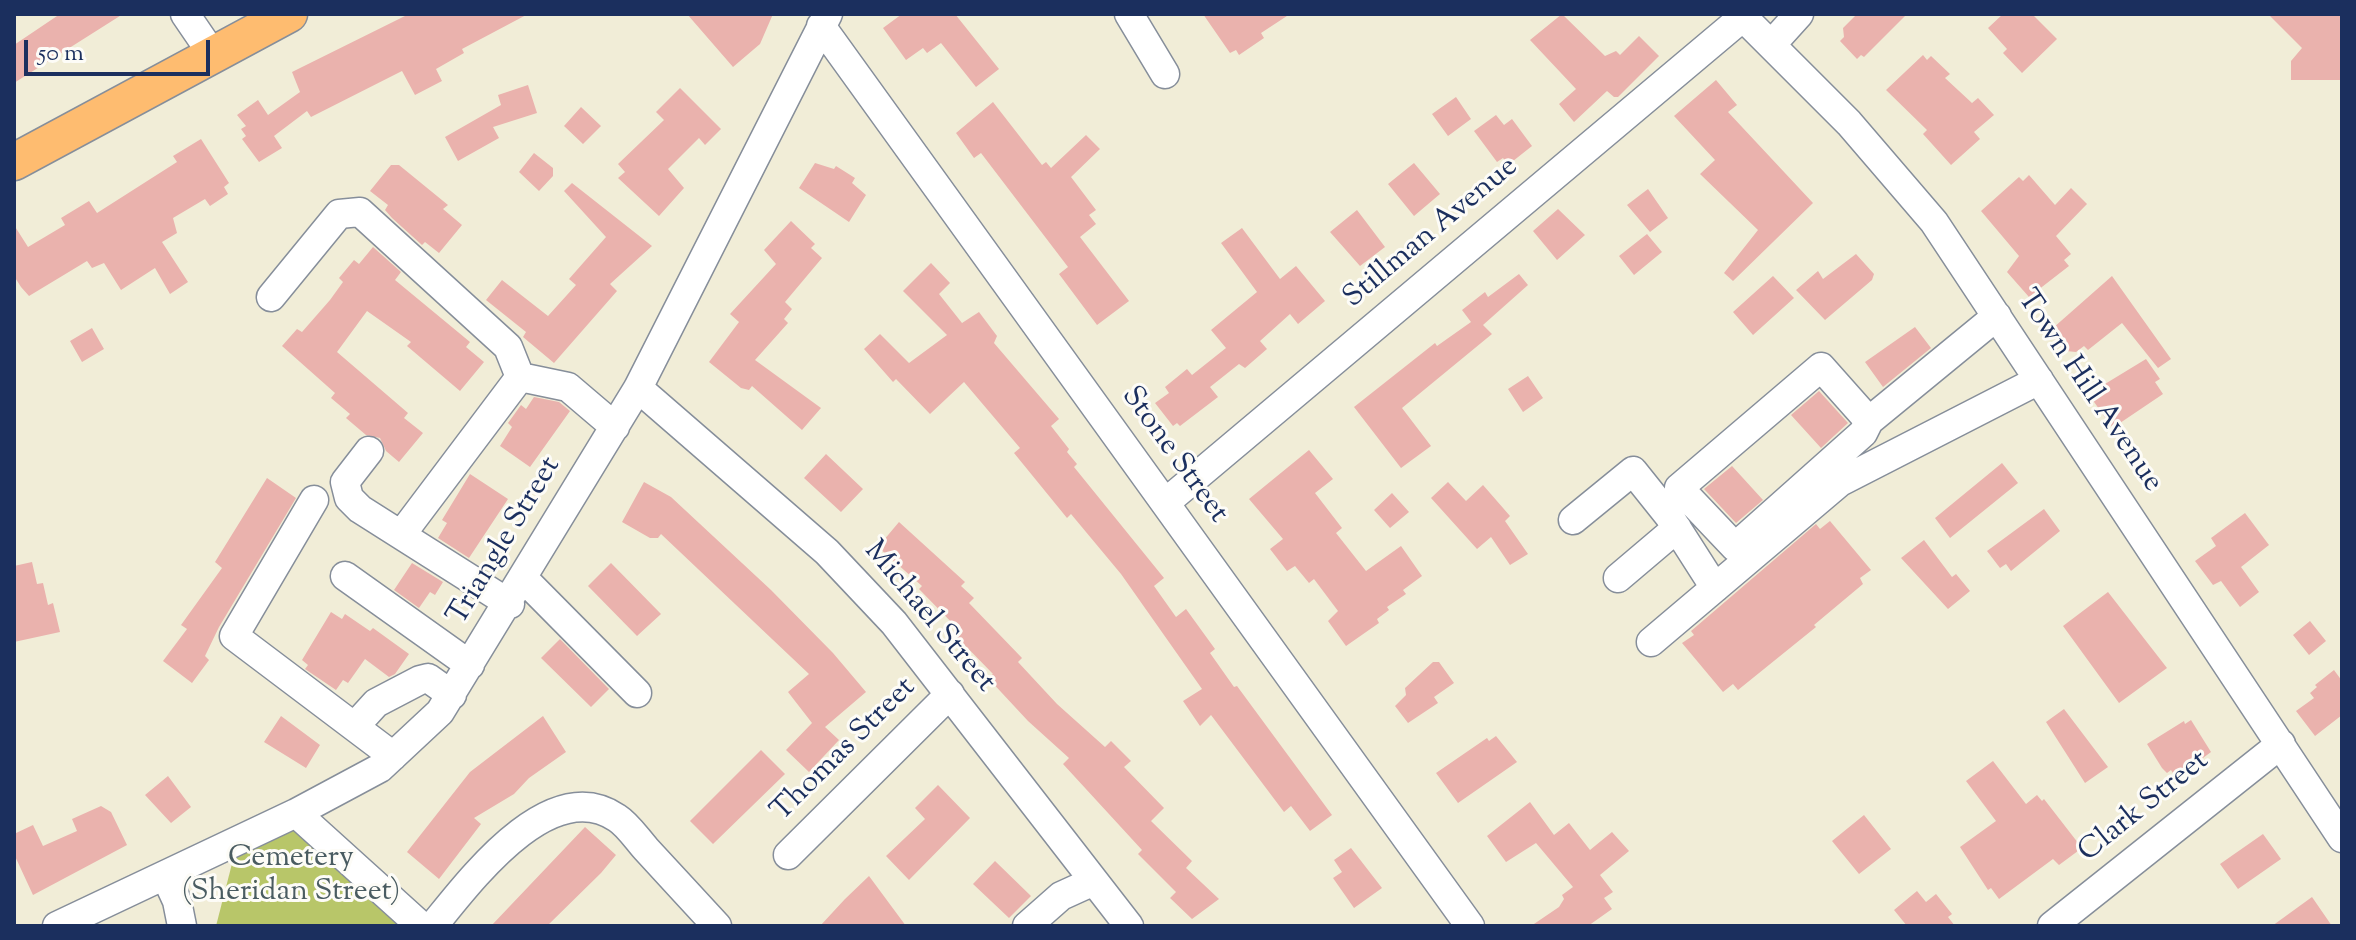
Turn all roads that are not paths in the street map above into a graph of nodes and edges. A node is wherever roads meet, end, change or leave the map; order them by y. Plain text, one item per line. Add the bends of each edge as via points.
1 (185, 14) edge
2 (289, 14) edge
3 (1129, 14) edge
4 (1799, 14) edge
5 (1742, 16) edge
6 (825, 20) edge
7 (1771, 45) junction
8 (213, 55) junction
9 (1165, 74) dead end
10 (14, 162) edge
11 (271, 297) dead end
12 (1997, 316) junction
13 (520, 377) junction
14 (2039, 380) junction
15 (638, 388) junction
16 (1869, 421) junction
17 (615, 427) junction
18 (369, 451) dead end
19 (314, 500) dead end
20 (1165, 503) junction
21 (1573, 520) dead end
22 (1677, 528) junction
23 (401, 535) junction
24 (345, 576) dead end
25 (1618, 578) dead end
26 (524, 579) junction
27 (1715, 588) junction
28 (510, 604) junction
29 (1651, 642) dead end
30 (470, 665) junction
31 (637, 693) dead end
32 (950, 694) junction
33 (452, 695) junction
34 (355, 726) junction
35 (2281, 744) junction
36 (393, 756) junction
37 (296, 813) junction
38 (2342, 838) edge
39 (788, 855) dead end
40 (165, 875) junction
41 (1094, 881) junction
42 (1454, 920) edge
43 (57, 926) edge
44 (182, 926) edge
45 (421, 926) edge
46 (433, 926) edge
47 (717, 926) edge
48 (1027, 926) edge
49 (1129, 926) edge
50 (2052, 926) edge

1 - 8 street
2 - 8 main road
3 - 9 street
4 - 7 street
5 - 7 street, Town Hill Avenue
5 - 20 street, Stillman Avenue
6 - 15 street, Triangle Street
6 - 20 street, Stone Street
7 - 12 street, Town Hill Avenue via 1849,123 1934,222
8 - 10 main road
11 - 13 street via 339,214 360,212 508,347
12 - 14 street, Town Hill Avenue
12 - 16 street
13 - 17 street via 568,387
13 - 23 street
14 - 27 street via 1840,482
14 - 35 street, Town Hill Avenue
15 - 17 street, Triangle Street
15 - 32 street, Michael Street via 827,552 894,623
16 - 16 street via 1821,367 1679,488 1735,547 1852,444
17 - 26 street, Triangle Street
18 - 23 street via 345,482 349,498
19 - 34 street via 234,636
20 - 42 street, Stone Street
21 - 22 street via 1633,471
22 - 25 street
22 - 27 street
23 - 28 street
24 - 30 street
26 - 28 street, Triangle Street
26 - 31 street
27 - 29 street
28 - 30 street, Triangle Street
30 - 33 street, Triangle Street
32 - 39 street, Thomas Street
32 - 41 street, Michael Street
33 - 34 street via 428,678 420,680 376,703
33 - 36 street, Triangle Street
34 - 36 street
35 - 38 street, Town Hill Avenue
35 - 50 street, Clark Street
36 - 37 street, Triangle Street
37 - 40 street, Triangle Street
37 - 45 street
40 - 43 street, Triangle Street
40 - 44 street
41 - 48 street via 1061,896
41 - 49 street, Michael Street
46 - 47 street via 523,831 544,816 584,807 618,818

